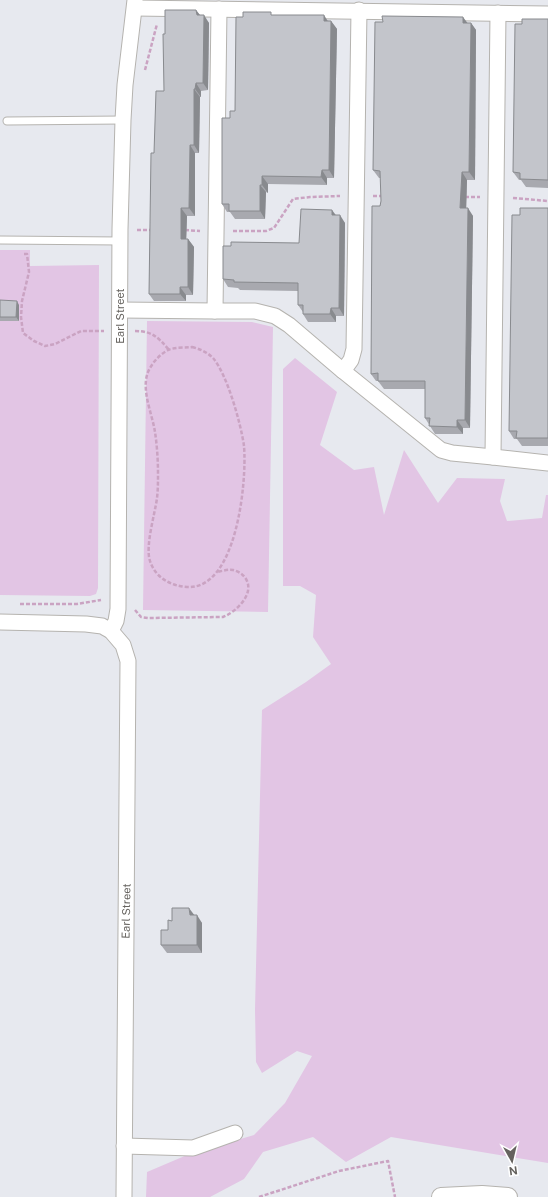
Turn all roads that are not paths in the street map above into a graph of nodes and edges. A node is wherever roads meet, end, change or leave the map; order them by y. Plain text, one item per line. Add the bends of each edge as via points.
1 (135, 4) edge
2 (219, 9) junction
3 (359, 10) junction
4 (498, 13) junction
5 (548, 14) edge
6 (123, 120) junction
7 (7, 121) dead end
8 (120, 235) junction
9 (0, 240) edge
10 (120, 310) junction
11 (215, 311) junction
12 (343, 371) junction
13 (493, 457) junction
14 (548, 464) edge
15 (0, 622) edge
16 (111, 631) junction
17 (235, 1133) dead end
18 (124, 1146) junction
19 (124, 1197) edge
20 (441, 1197) edge
21 (508, 1197) edge

1 - 2 street via 159,8
1 - 6 street, Earl Street
2 - 3 street
2 - 11 street
3 - 4 street
3 - 12 street via 354,349 351,360
4 - 5 street
4 - 13 street
6 - 7 lane
6 - 8 street, Earl Street
8 - 9 lane
8 - 10 street, Earl Street
10 - 11 street
10 - 16 street, Earl Street via 118,609
11 - 12 street via 256,311 275,316
12 - 13 street via 441,450
13 - 14 street
15 - 16 street via 86,624 102,626
16 - 18 street, Earl Street via 123,645 129,673
17 - 18 street via 193,1148
18 - 19 street, Earl Street
20 - 21 street

